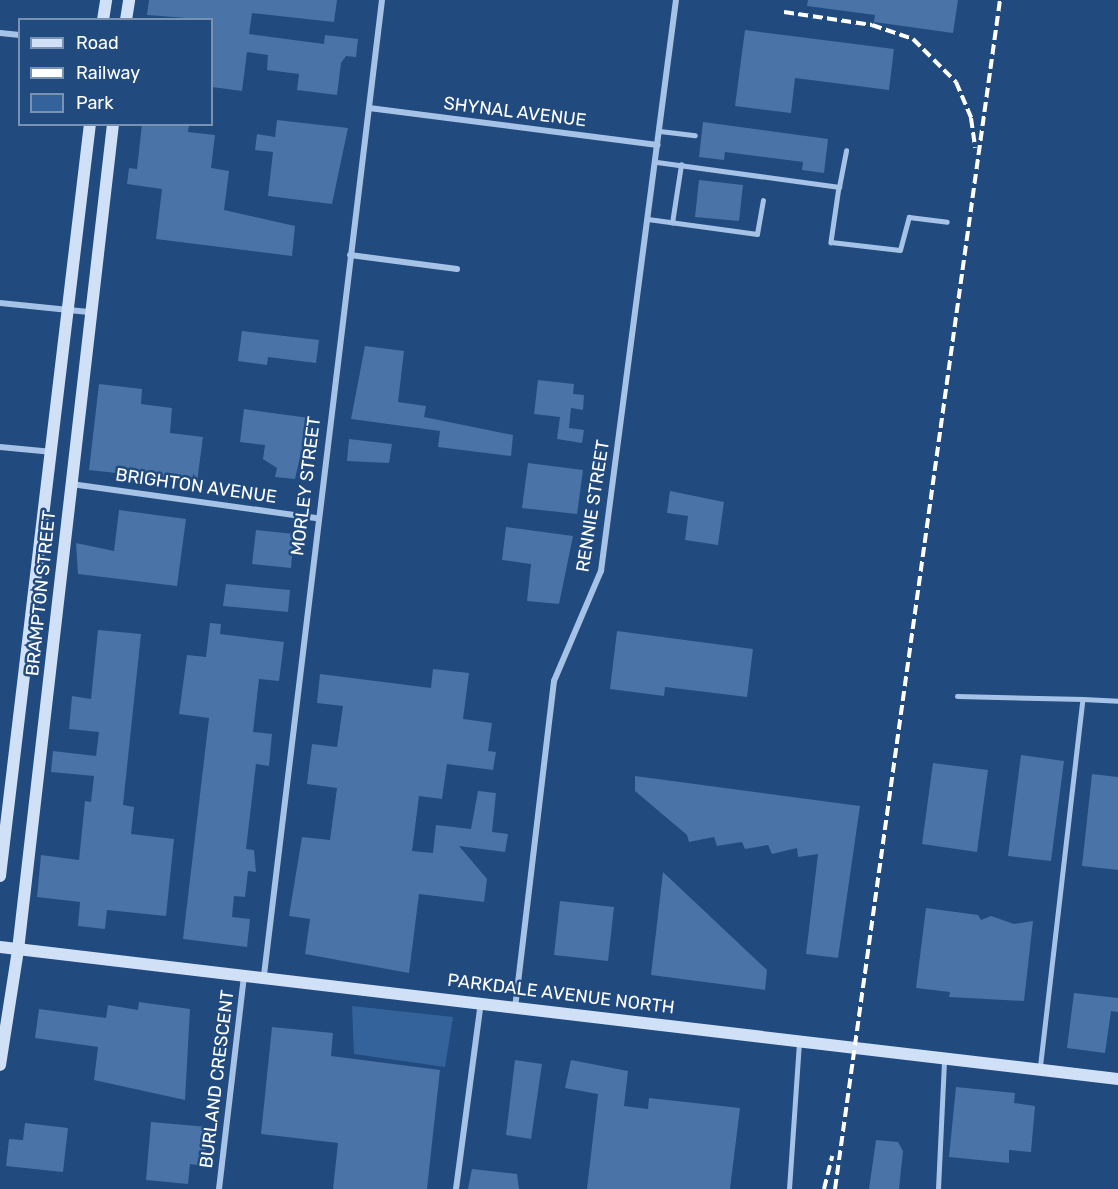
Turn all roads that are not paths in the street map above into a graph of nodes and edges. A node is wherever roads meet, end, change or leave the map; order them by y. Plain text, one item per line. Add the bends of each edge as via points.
1 (106, 0) edge
2 (129, 0) edge
3 (382, 0) edge
4 (676, 0) edge
5 (103, 18) edge
6 (126, 18) edge
7 (0, 33) edge
8 (18, 35) edge
9 (369, 108) junction
10 (90, 126) edge
11 (113, 126) edge
12 (660, 131) junction
13 (695, 135) dead end
14 (658, 146) junction
15 (846, 151) dead end
16 (657, 162) junction
17 (681, 165) junction
18 (839, 187) junction
19 (763, 201) dead end
20 (648, 219) junction
21 (947, 222) dead end
22 (672, 223) junction
23 (350, 255) junction
24 (457, 269) dead end
25 (0, 303) edge
26 (68, 310) junction
27 (89, 312) junction
28 (0, 447) edge
29 (53, 452) junction
30 (71, 484) junction
31 (316, 518) junction
32 (957, 696) dead end
33 (1083, 699) junction
34 (1118, 701) edge
35 (0, 876) edge
36 (0, 947) edge
37 (18, 950) junction
38 (245, 973) junction
39 (264, 975) junction
40 (481, 1002) junction
41 (516, 1008) junction
42 (799, 1041) junction
43 (944, 1058) junction
44 (0, 1065) edge
45 (1040, 1070) junction
46 (1118, 1079) edge
47 (219, 1189) edge
48 (456, 1189) edge
49 (789, 1189) edge
50 (938, 1189) edge

1 - 5 street
2 - 6 street
3 - 9 street, MORLEY STREET
4 - 12 street, RENNIE STREET
7 - 8 street
9 - 14 street, SHYNAL AVENUE
9 - 23 street, MORLEY STREET
10 - 26 street, BRAMPTON STREET
11 - 27 street, BRAMPTON STREET
12 - 13 lane
12 - 14 street, RENNIE STREET
14 - 16 street, RENNIE STREET
15 - 18 lane
16 - 17 lane
16 - 20 street, RENNIE STREET
17 - 18 lane
17 - 22 lane
18 - 21 lane via 831,242 900,250 909,217
19 - 22 lane via 757,234
20 - 22 lane
20 - 41 street, RENNIE STREET via 601,571 554,681
23 - 24 street
23 - 31 street, MORLEY STREET
25 - 26 street
26 - 27 street
26 - 29 street, BRAMPTON STREET
27 - 30 street, BRAMPTON STREET
28 - 29 street
29 - 35 street, BRAMPTON STREET
30 - 31 street, BRIGHTON AVENUE
30 - 37 street, BRAMPTON STREET
31 - 39 street, MORLEY STREET
32 - 33 lane
33 - 34 lane
33 - 45 lane
36 - 37 street, PARKDALE AVENUE NORTH
37 - 38 street, PARKDALE AVENUE NORTH
37 - 44 street, BRAMPTON STREET
38 - 39 street, PARKDALE AVENUE NORTH
38 - 47 street, BURLAND CRESCENT
39 - 40 street, PARKDALE AVENUE NORTH
40 - 41 street, PARKDALE AVENUE NORTH
40 - 48 street
41 - 42 street, PARKDALE AVENUE NORTH
42 - 43 street, PARKDALE AVENUE NORTH
42 - 49 lane
43 - 45 street, PARKDALE AVENUE NORTH
43 - 50 lane
45 - 46 street, PARKDALE AVENUE NORTH

